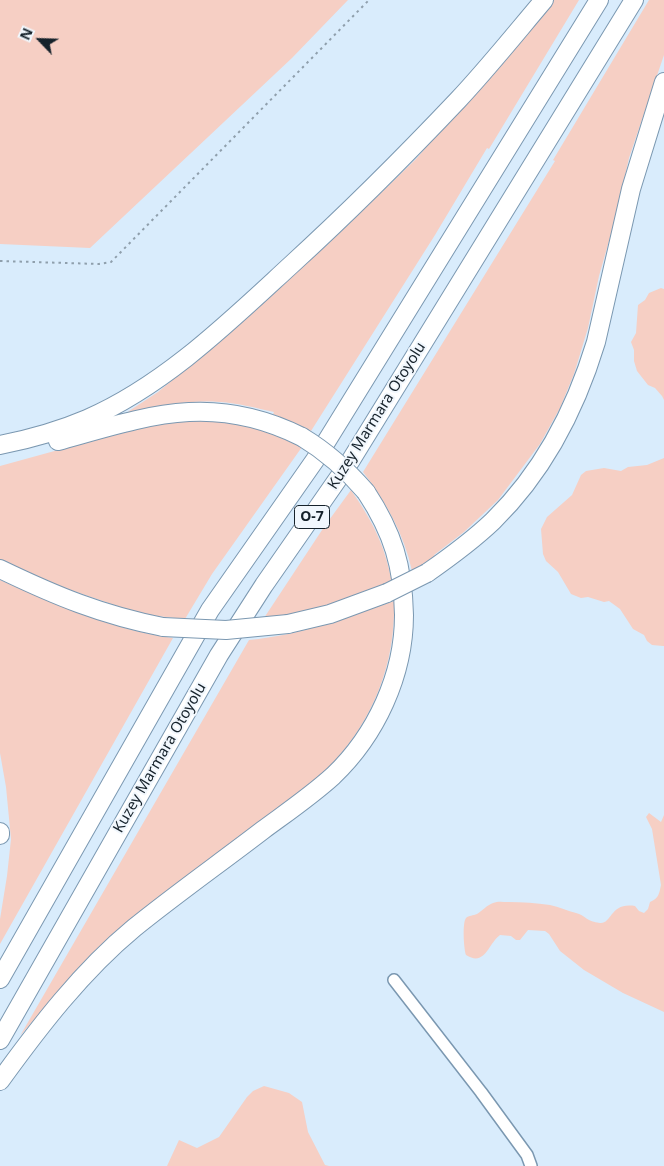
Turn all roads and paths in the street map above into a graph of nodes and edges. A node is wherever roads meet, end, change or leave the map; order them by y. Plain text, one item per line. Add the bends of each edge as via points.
1 (369, 0) edge
2 (544, 0) edge
3 (599, 0) edge
4 (634, 0) edge
5 (664, 82) edge
6 (0, 261) edge
7 (0, 445) edge
8 (0, 456) edge
9 (0, 569) edge
10 (0, 979) edge
11 (394, 980) dead end
12 (0, 1040) edge
13 (0, 1082) edge
14 (531, 1166) edge

1 - 6 path via 111,262
2 - 7 highway via 459,99 363,197 215,333 170,369 108,408 67,427
3 - 10 highway, Kuzey Marmara Otoyolu / O-7 via 315,460 210,610
4 - 12 highway, Kuzey Marmara Otoyolu / O-7 via 352,460 219,655
5 - 9 highway, bridge via 631,189 596,342 579,393 535,471 508,505 462,548 427,573 337,612 288,624 226,630 164,627 127,620 82,606
8 - 13 highway, bridge via 126,422 179,412 250,417 280,427 321,449 366,492 393,541 404,613 401,651 384,706 351,758 318,789 132,930 55,1009
11 - 14 street via 481,1092 527,1155

